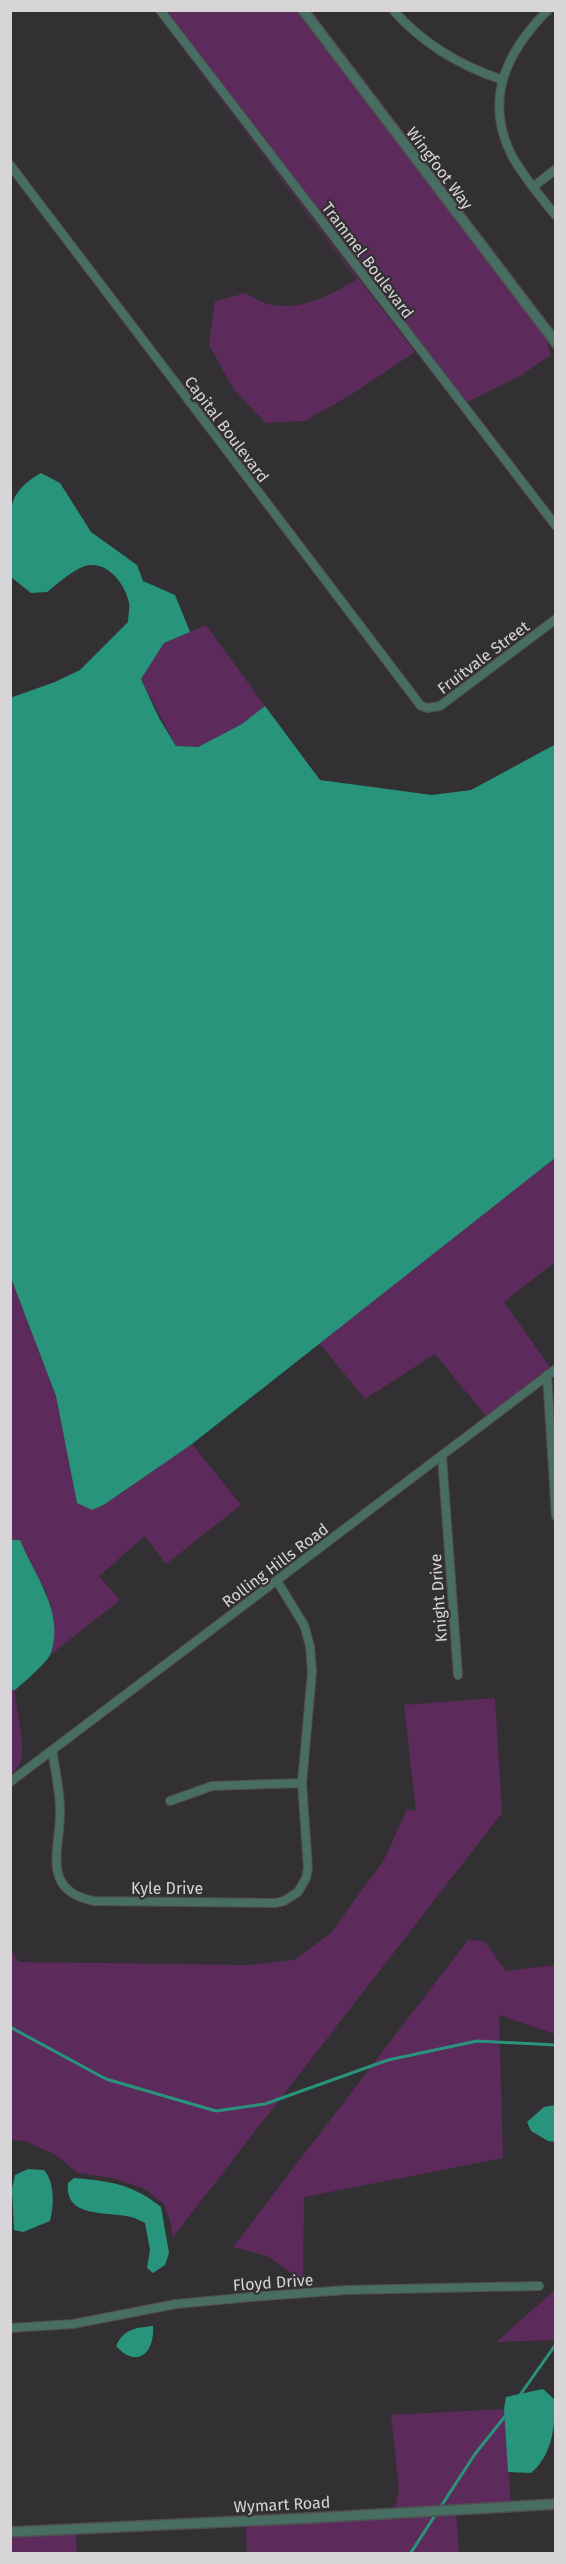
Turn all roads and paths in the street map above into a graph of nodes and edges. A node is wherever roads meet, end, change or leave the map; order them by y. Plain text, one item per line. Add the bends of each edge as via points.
1 (160, 10) edge
2 (303, 10) edge
3 (393, 10) edge
4 (548, 10) edge
5 (503, 80) junction
6 (10, 165) edge
7 (555, 169) edge
8 (533, 187) junction
9 (555, 216) edge
10 (552, 332) edge
11 (555, 343) edge
12 (555, 526) edge
13 (555, 619) edge
14 (424, 707) joint
15 (555, 1369) edge
16 (547, 1375) junction
17 (441, 1456) junction
18 (555, 1513) edge
19 (277, 1581) junction
20 (458, 1675) dead end
21 (52, 1750) junction
22 (10, 1782) edge
23 (302, 1783) junction
24 (170, 1801) dead end
25 (539, 2286) dead end
26 (10, 2328) edge
27 (555, 2504) edge
28 (10, 2532) edge

1 - 12 street, Trammel Boulevard
2 - 10 street, Wingfoot Way
3 - 5 street via 436,49
4 - 5 street via 517,45
5 - 8 street via 500,110 505,139
6 - 14 street, Capital Boulevard via 416,702
7 - 8 street
8 - 9 street
10 - 11 street, Wingfoot Way
13 - 14 street, Fruitvale Street via 440,706
15 - 16 street, Rolling Hills Road
16 - 17 street, Rolling Hills Road
16 - 18 street
17 - 19 street, Rolling Hills Road
17 - 20 street, Knight Drive
19 - 21 street, Rolling Hills Road
19 - 23 street, Kyle Drive via 304,1625 312,1660
21 - 22 street, Rolling Hills Road
21 - 23 street, Kyle Drive via 60,1799 57,1872 71,1893 94,1901 276,1903 291,1898 303,1884 308,1868
23 - 24 street via 212,1786
25 - 26 street, Floyd Drive via 346,2290 251,2297 176,2304 73,2324
27 - 28 street, Wymart Road

